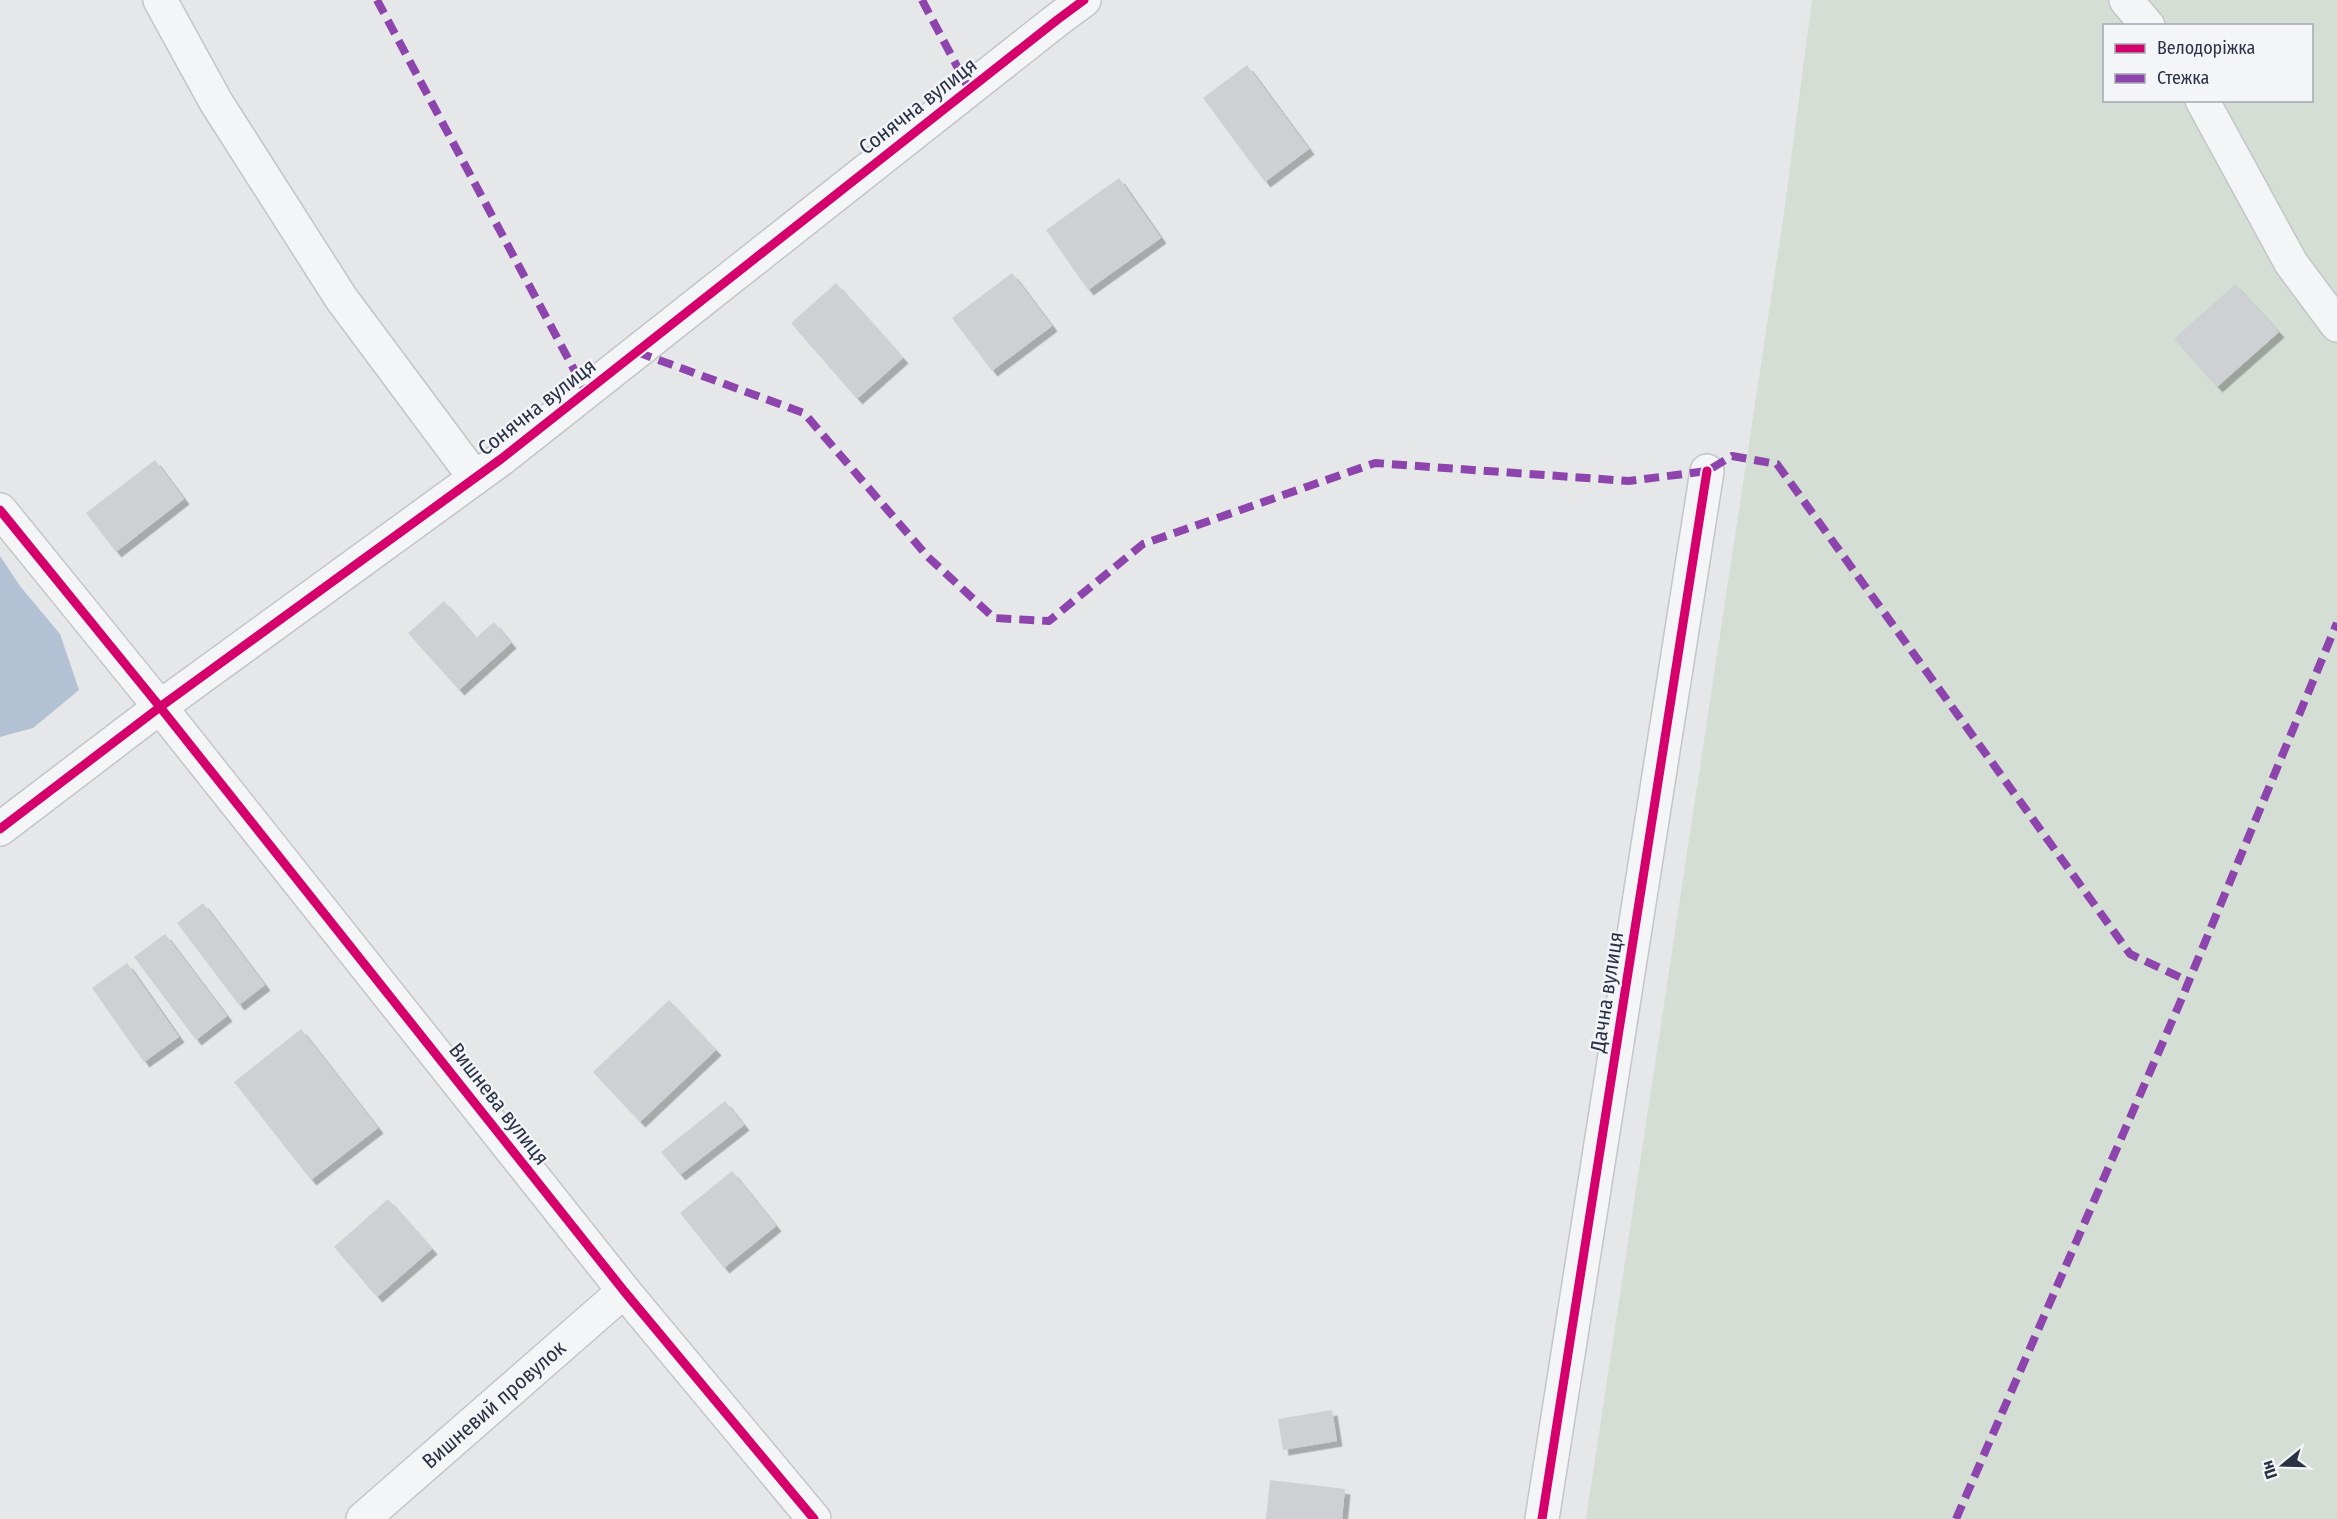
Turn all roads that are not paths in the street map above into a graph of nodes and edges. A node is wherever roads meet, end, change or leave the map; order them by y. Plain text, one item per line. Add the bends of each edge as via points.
1 (160, 0) edge
2 (1084, 0) edge
3 (2126, 0) edge
4 (2146, 24) edge
5 (2203, 102) edge
6 (2337, 325) edge
7 (1707, 471) dead end
8 (475, 478) junction
9 (0, 510) edge
10 (160, 707) junction
11 (0, 829) edge
12 (624, 1291) junction
13 (363, 1519) edge
14 (814, 1519) edge
15 (1542, 1519) edge

1 - 8 street via 216,102 340,298
2 - 8 street, Сонячна вулиця
3 - 4 street
5 - 6 street via 2291,263
7 - 15 street, Дачна вулиця
8 - 10 street, Сонячна вулиця
9 - 10 street, Вишнева вулиця
10 - 11 street, Сонячна вулиця
10 - 12 street, Вишнева вулиця
12 - 13 street, Вишневий провулок
12 - 14 street, Вишнева вулиця

